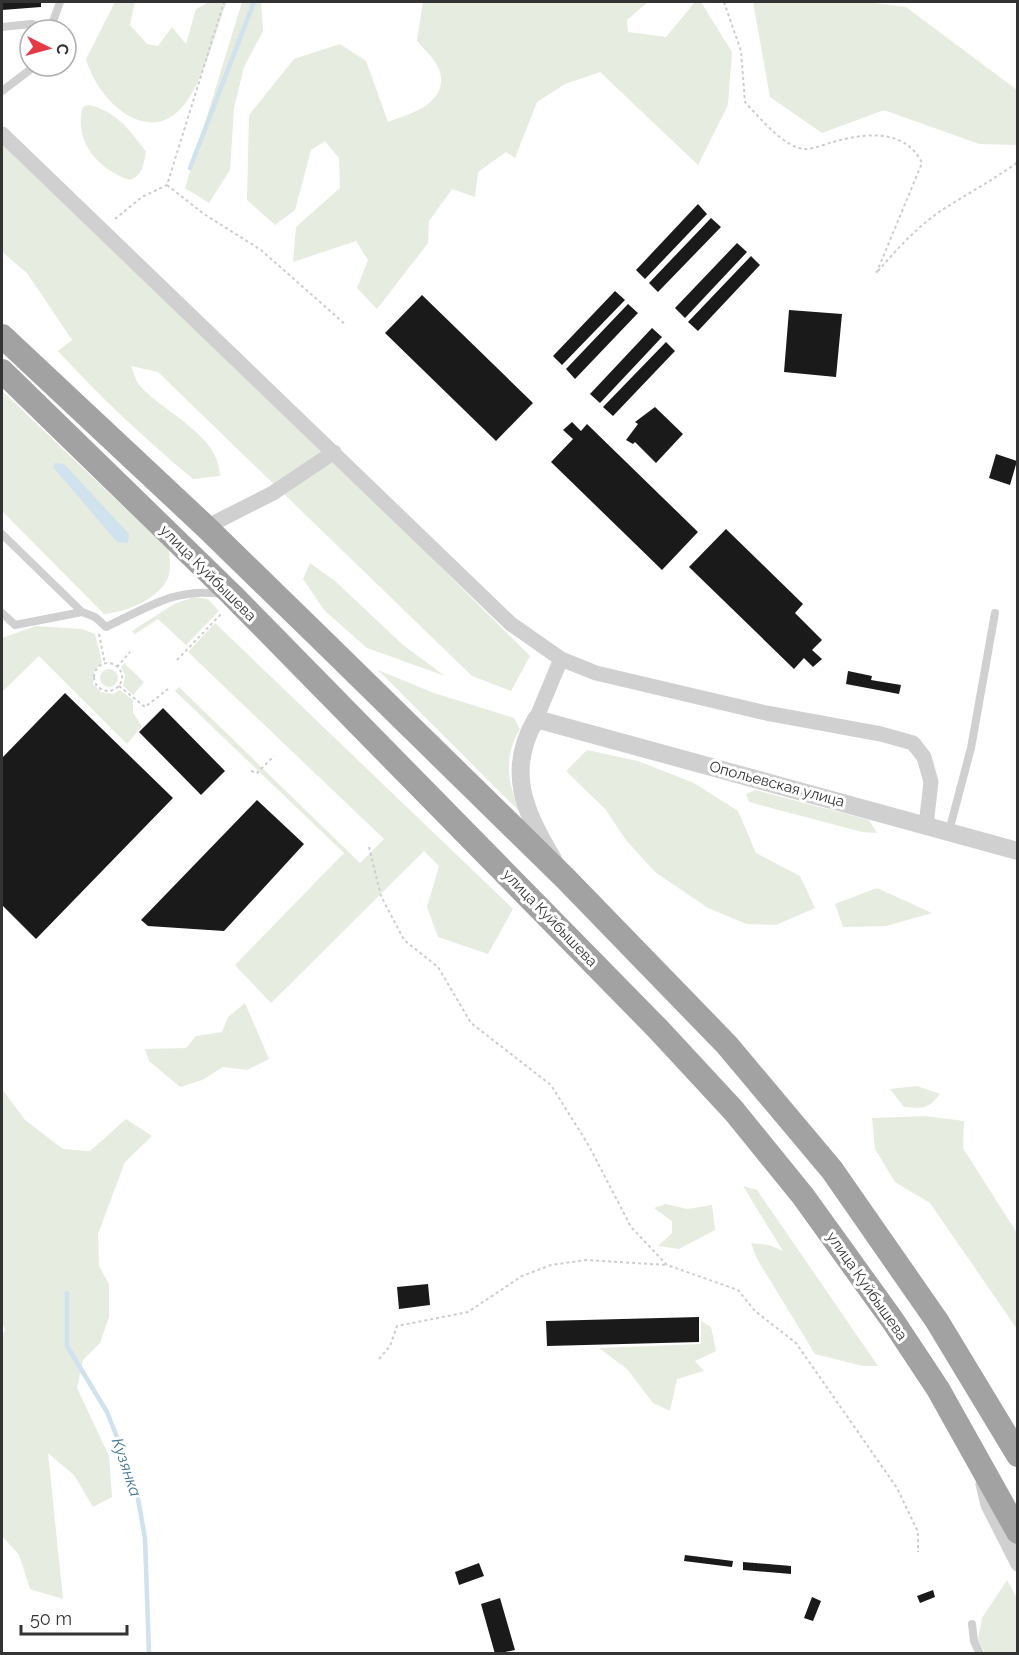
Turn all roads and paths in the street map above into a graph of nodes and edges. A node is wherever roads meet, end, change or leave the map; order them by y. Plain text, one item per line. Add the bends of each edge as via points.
1 (60, 2) edge
2 (224, 2) edge
3 (724, 2) edge
4 (54, 18) edge
5 (18, 25) edge
6 (2, 27) edge
7 (19, 78) edge
8 (2, 91) edge
9 (2, 134) edge
10 (1017, 162) edge
11 (167, 185) junction
12 (115, 219) dead end
13 (346, 325) dead end
14 (2, 336) edge
15 (2, 371) edge
16 (334, 452) junction
17 (206, 527) junction
18 (2, 534) edge
19 (227, 604) junction
20 (82, 612) junction
21 (2, 613) edge
22 (995, 613) dead end
23 (95, 617) junction
24 (130, 652) dead end
25 (561, 658) junction
26 (177, 660) dead end
27 (105, 664) junction
28 (117, 667) junction
29 (119, 686) junction
30 (168, 689) dead end
31 (536, 719) junction
32 (274, 756) dead end
33 (251, 771) dead end
34 (926, 825) junction
35 (949, 832) junction
36 (369, 847) dead end
37 (1017, 848) edge
38 (565, 878) junction
39 (667, 1264) junction
40 (379, 1359) dead end
41 (973, 1450) junction
42 (1017, 1455) edge
43 (1017, 1532) edge
44 (918, 1552) dead end
45 (1017, 1564) edge
46 (972, 1624) dead end
47 (980, 1653) edge

1 - 4 lane
2 - 11 path
3 - 10 path via 741,51 745,102 782,140 805,150 871,134 899,138 915,149 922,163 876,273 904,242 941,211
5 - 6 lane
7 - 8 lane
9 - 16 street
11 - 12 path via 142,197
11 - 13 path via 261,250
14 - 17 highway, улица Куйбышева
15 - 19 highway, улица Куйбышева
16 - 17 street via 273,493
16 - 25 street via 511,624
17 - 38 highway, улица Куйбышева
18 - 20 lane
19 - 23 lane via 203,591 177,594 106,627
19 - 26 path
19 - 41 highway, улица Куйбышева via 625,994 734,1112 803,1196 893,1321
20 - 21 lane via 15,625
20 - 23 lane
22 - 35 lane via 971,748
23 - 27 path
24 - 28 path
25 - 31 street
25 - 34 street via 596,673 913,743 924,757 931,782
27 - 28 path
27 - 29 path via 95,676 99,687 109,691
28 - 29 path via 122,676
29 - 30 path via 145,707
31 - 34 street, Опольевская улица
31 - 38 street via 525,737 519,763 520,785 544,845
32 - 33 path via 257,773
34 - 35 street, Опольевская улица
35 - 37 street, Опольевская улица
36 - 39 path via 381,896 404,940 438,967 471,1023 551,1085 589,1146 631,1227
38 - 42 highway, улица Куйбышева via 727,1045 832,1170 937,1321
39 - 40 path via 586,1260 551,1265 522,1276 468,1312 397,1326 390,1346
39 - 44 path via 738,1290 755,1311 796,1343 897,1488 918,1532
41 - 43 highway, улица Куйбышева
41 - 45 street via 988,1505
46 - 47 lane

